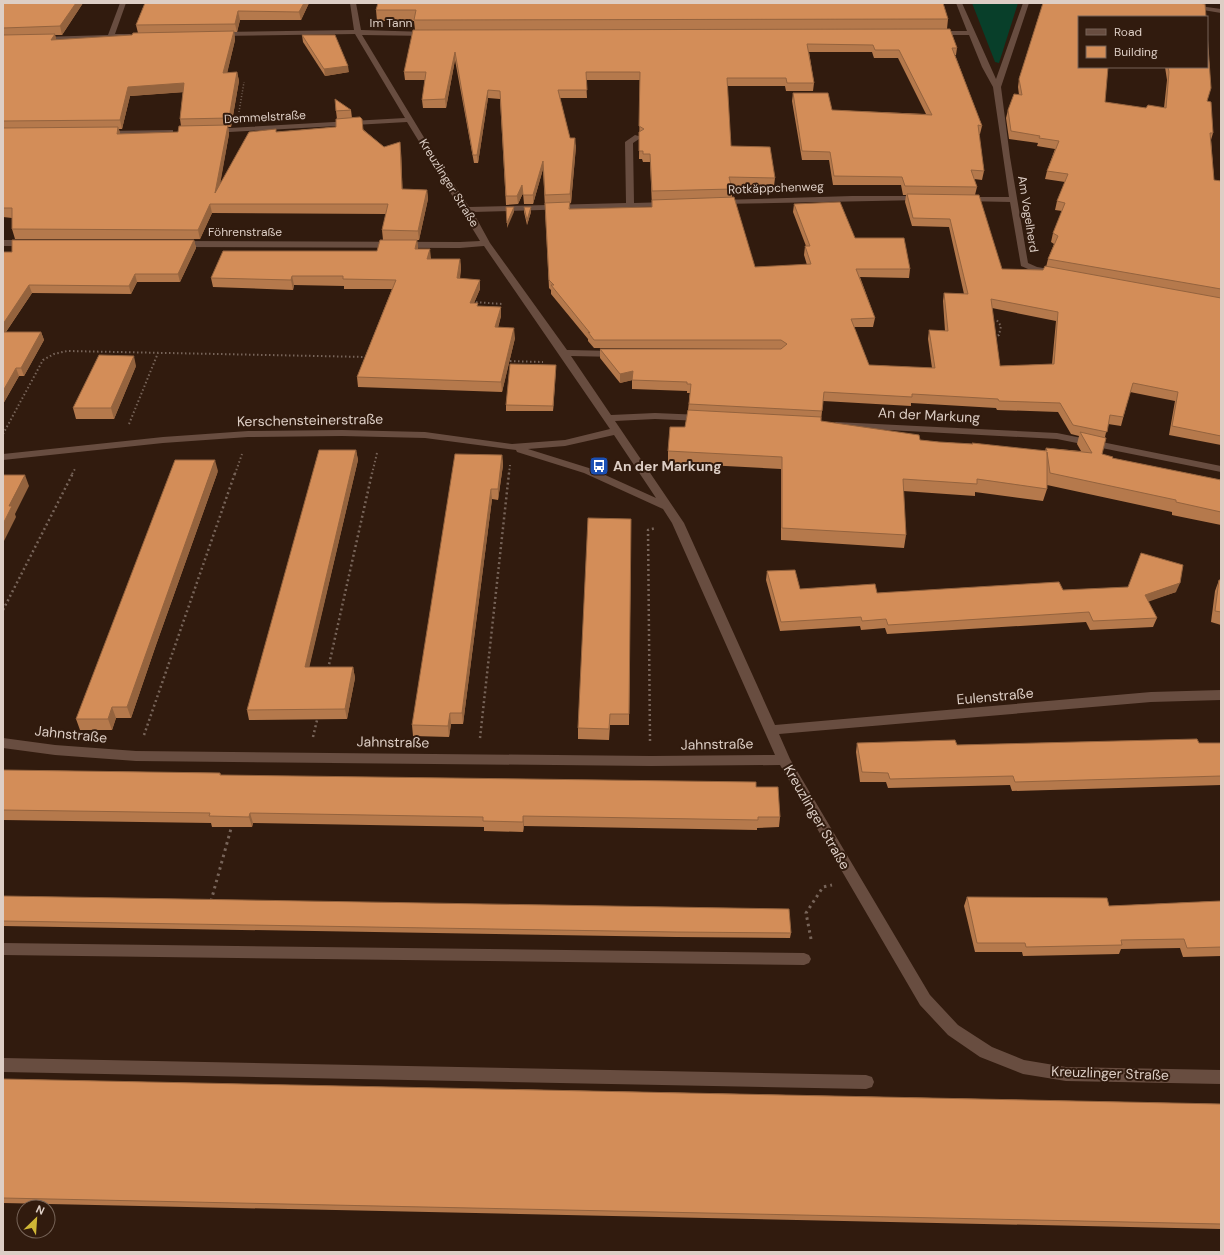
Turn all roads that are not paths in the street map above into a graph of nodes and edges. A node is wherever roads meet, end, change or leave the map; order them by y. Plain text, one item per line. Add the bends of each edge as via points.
1 (123, 3) edge
2 (353, 3) edge
3 (959, 3) edge
4 (1026, 3) edge
5 (1164, 3) edge
6 (1221, 10) edge
7 (358, 33) junction
8 (927, 33) edge
9 (971, 33) junction
10 (211, 34) edge
11 (438, 34) edge
12 (111, 36) junction
13 (138, 36) edge
14 (36, 39) edge
15 (997, 87) junction
16 (409, 120) junction
17 (180, 132) edge
18 (206, 132) edge
19 (96, 133) edge
20 (431, 135) dead end
21 (638, 136) edge
22 (420, 137) junction
23 (934, 199) edge
24 (954, 199) edge
25 (1013, 200) junction
26 (708, 202) edge
27 (674, 203) edge
28 (630, 205) junction
29 (467, 210) junction
30 (3, 243) edge
31 (35, 243) edge
32 (486, 243) junction
33 (173, 244) edge
34 (1064, 274) edge
35 (563, 353) junction
36 (625, 354) edge
37 (608, 418) junction
38 (712, 419) edge
39 (824, 424) edge
40 (616, 431) junction
41 (512, 447) junction
42 (3, 457) edge
43 (1221, 469) edge
44 (668, 508) junction
45 (1221, 695) edge
46 (772, 730) junction
47 (3, 743) edge
48 (784, 760) junction
49 (3, 949) edge
50 (804, 959) road end
51 (3, 1065) edge
52 (1221, 1077) edge
53 (866, 1082) dead end

1 - 12 street
2 - 7 street, Kreuzlinger Straße
3 - 9 street
4 - 15 street
5 - 6 street
7 - 10 street, Im Tann
7 - 11 street, Im Tann
7 - 16 street, Kreuzlinger Straße
8 - 9 street
9 - 15 street
12 - 13 street
12 - 14 street
15 - 25 street, Am Vogelherd
16 - 18 street, Demmelstraße
16 - 22 street, Kreuzlinger Straße
17 - 19 street
20 - 22 street
21 - 28 street via 629,142
22 - 29 street, Kreuzlinger Straße
23 - 26 street, Rotkäppchenweg via 839,198
24 - 25 street
25 - 34 street, Am Vogelherd via 1024,264 1035,269
27 - 28 street
28 - 29 street
29 - 32 street, Kreuzlinger Straße
30 - 31 street
32 - 33 street, Föhrenstraße
32 - 35 street, Kreuzlinger Straße
35 - 36 street
35 - 37 street, Kreuzlinger Straße
37 - 38 street via 655,416
37 - 40 street, Kreuzlinger Straße
39 - 43 street, An der Markung via 1057,436
40 - 41 street, Kerschensteinerstraße via 565,443
40 - 44 street, Kreuzlinger Straße
41 - 42 street, Kerschensteinerstraße via 432,436 248,434
41 - 44 street via 588,471
44 - 46 street, Kreuzlinger Straße via 678,523
45 - 46 street, Eulenstraße via 1151,697
46 - 48 street, Kreuzlinger Straße
47 - 48 street, Jahnstraße via 136,756
48 - 52 street, Kreuzlinger Straße via 925,1000 953,1030 986,1052 1023,1067 1066,1074
49 - 50 street
51 - 53 street

